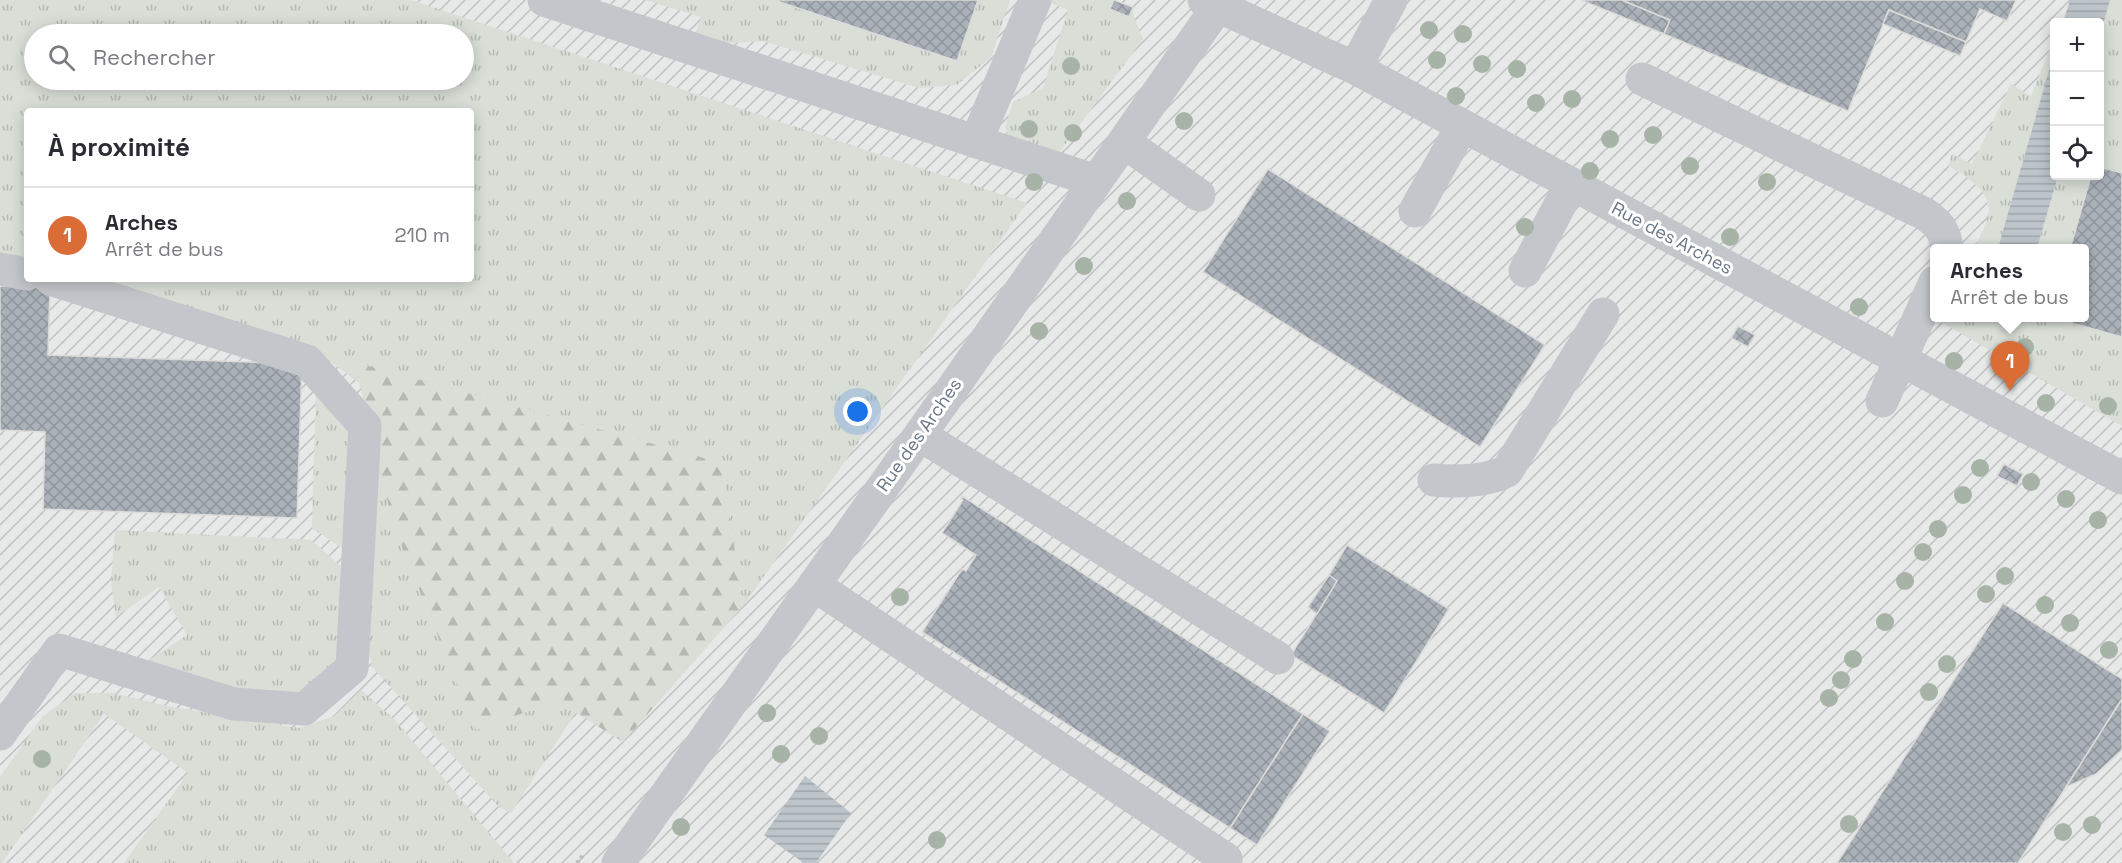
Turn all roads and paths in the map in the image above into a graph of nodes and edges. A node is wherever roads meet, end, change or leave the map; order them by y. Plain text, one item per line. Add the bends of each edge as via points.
1 (544, 0) edge
2 (1035, 0) edge
3 (1390, 0) edge
4 (1211, 3) edge
5 (1355, 68) junction
6 (1642, 79) dead end
7 (1462, 126) junction
8 (976, 142) junction
9 (1124, 142) junction
10 (1096, 181) junction
11 (1571, 184) junction
12 (1198, 195) dead end
13 (1415, 211) dead end
14 (1947, 244) edge
15 (0, 269) edge
16 (1525, 272) dead end
17 (24, 273) edge
18 (59, 282) edge
19 (1930, 293) edge
20 (1603, 314) dead end
21 (1900, 360) junction
22 (1882, 401) dead end
23 (920, 435) junction
24 (2122, 478) edge
25 (1434, 480) dead end
26 (813, 585) junction
27 (1278, 658) dead end
28 (0, 734) edge
29 (620, 862) edge
30 (1223, 863) edge

1 - 8 street
2 - 8 street
3 - 5 street
4 - 5 street, Rue des Arches
4 - 9 street, Rue des Arches
5 - 7 street, Rue des Arches
6 - 14 street via 1925,214 1939,224
7 - 11 street, Rue des Arches
7 - 13 street
8 - 10 street
9 - 10 street, Rue des Arches
9 - 12 street
10 - 23 street, Rue des Arches
11 - 16 street
11 - 21 street, Rue des Arches
15 - 17 street
18 - 28 street via 307,361 365,426 352,668 304,709 234,704 58,651
19 - 21 street
20 - 25 street via 1507,471 1495,478
21 - 22 street
21 - 24 street, Rue des Arches
23 - 26 street, Rue des Arches
23 - 27 street
26 - 29 street, Rue des Arches
26 - 30 street via 1226,859

